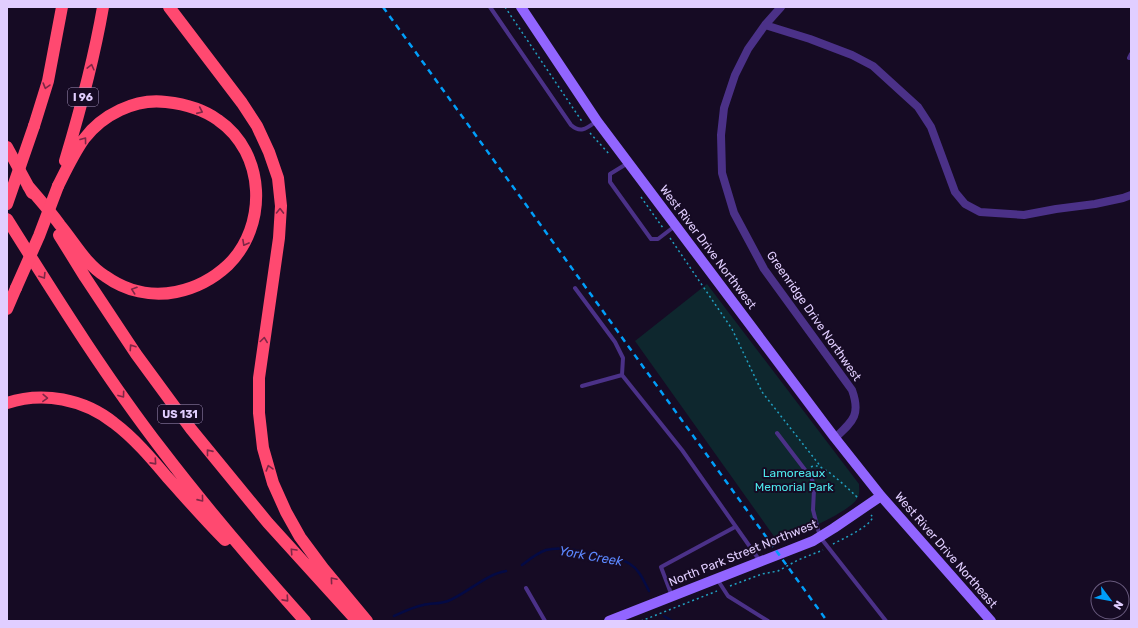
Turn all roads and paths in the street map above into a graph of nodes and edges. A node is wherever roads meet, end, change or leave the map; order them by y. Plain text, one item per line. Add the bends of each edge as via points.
1 (62, 7) edge
2 (103, 7) edge
3 (169, 7) edge
4 (490, 7) edge
5 (521, 7) edge
6 (780, 7) edge
7 (765, 25) junction
8 (597, 121) junction
9 (7, 147) edge
10 (628, 162) junction
11 (28, 186) junction
12 (58, 186) junction
13 (1131, 195) edge
14 (7, 204) edge
15 (7, 219) edge
16 (676, 226) junction
17 (575, 288) dead end
18 (7, 309) edge
19 (622, 375) junction
20 (582, 386) dead end
21 (7, 403) edge
22 (777, 433) dead end
23 (835, 438) junction
24 (881, 496) junction
25 (735, 527) junction
26 (820, 536) junction
27 (760, 562) junction
28 (266, 577) junction
29 (717, 579) junction
30 (526, 588) dead end
31 (672, 596) junction
32 (617, 620) edge
33 (306, 621) edge
34 (357, 621) edge
35 (367, 621) edge
36 (545, 621) edge
37 (768, 621) edge
38 (886, 621) edge
39 (991, 621) edge

1 -> 14 highway, bridge via 48,80
12 -> 2 highway, I 96 via 92,62
35 -> 3 highway via 300,537 286,512 263,448 259,378 279,238 278,178 258,126
4 - 8 lane via 570,125 584,129
5 - 8 main road, West River Drive Northwest
6 - 7 street, Greenridge Drive Northwest
7 - 13 street via 810,39 873,66 918,107 931,127 955,192 965,204 980,212 1024,215 1094,204
7 - 23 street, Greenridge Drive Northwest via 734,75 724,108 721,135 722,173 734,213 764,269 852,390 856,412 848,426
8 - 10 main road, West River Drive Northwest
9 - 11 highway, US 131
10 - 16 main road, West River Drive Northwest
10 - 16 lane via 610,174 610,182 651,239 658,239
12 -> 11 highway via 84,140 103,120 140,103 172,102 193,107 212,116 236,137 253,171 256,207 246,242 217,274 183,291 148,293 116,283 97,270
34 -> 11 highway, US 131 via 264,518 191,429 85,278
12 - 18 highway, I 96, bridge
15 -> 28 highway, US 131 via 125,400 162,450
16 - 23 main road, West River Drive Northwest
17 - 19 lane via 615,342 623,358
19 - 20 lane
19 - 25 lane via 682,450
21 -> 28 highway via 32,398 57,399 74,402 106,417 144,450 215,530
22 - 26 lane via 812,479 813,510
23 - 24 main road, West River Drive Northwest
24 - 26 main road, North Park Street Northwest
24 - 39 main road, West River Drive Northeast
25 - 27 lane
25 - 31 lane via 661,567
26 - 27 main road, North Park Street Northwest
26 - 38 lane
27 - 29 main road, North Park Street Northwest
28 -> 33 highway, US 131
29 - 31 main road, North Park Street Northwest
29 - 37 lane via 728,596
30 - 36 lane
31 - 32 main road, North Park Street Northwest

